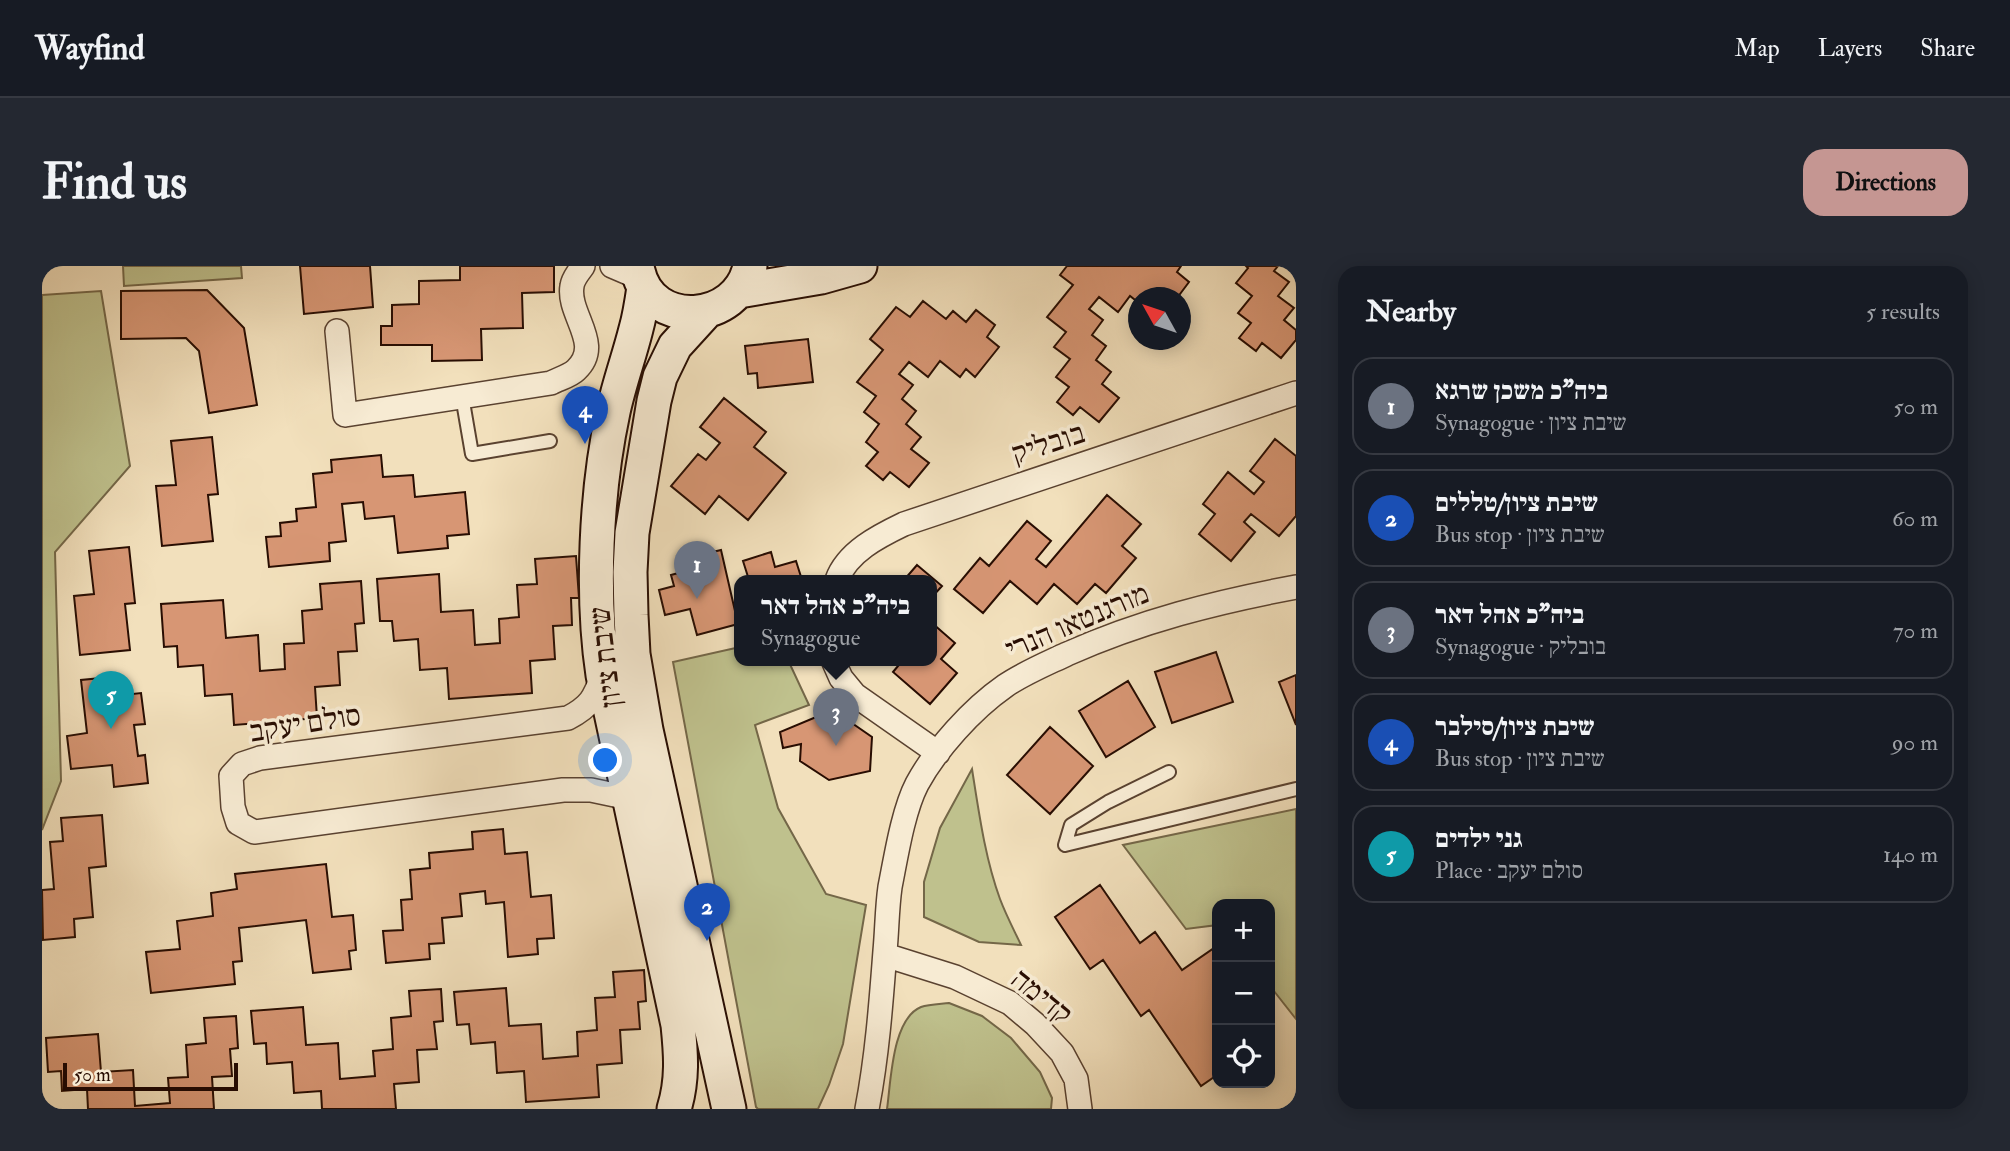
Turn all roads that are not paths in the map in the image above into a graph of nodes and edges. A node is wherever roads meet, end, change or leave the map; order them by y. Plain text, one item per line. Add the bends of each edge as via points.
1 (860, 266) edge
2 (584, 270) edge
3 (633, 274) edge
4 (744, 279) edge
5 (706, 312) junction
6 (337, 331) dead end
7 (1296, 393) edge
8 (462, 396) junction
9 (550, 440) dead end
10 (838, 575) edge
11 (1296, 587) edge
12 (836, 666) edge
13 (603, 675) junction
14 (938, 753) junction
15 (1169, 772) dead end
16 (1296, 789) edge
17 (629, 799) junction
18 (885, 955) junction
19 (876, 1066) junction
20 (674, 1109) edge
21 (729, 1109) edge
22 (858, 1109) edge
23 (867, 1109) edge
24 (1080, 1109) edge

1 - 4 street via 821,277
2 - 8 street via 572,287 586,337 586,355 575,371 551,383
3 - 5 street via 656,300 671,309
3 - 13 street, שיבת ציון via 637,326 613,411 600,500 597,596
4 - 5 street, שיבת ציון via 724,305
5 - 21 street, שיבת ציון via 674,346 654,401 632,533 631,615 646,730
6 - 8 street via 345,415
7 - 10 street, בובליק via 904,524 856,553
8 - 9 lane via 472,454
11 - 14 street, מורגנטאו הנרי via 1153,620 1047,663 990,698
12 - 14 street via 855,695
13 - 17 street, שיבת ציון
13 - 17 street, סולם יעקב via 594,698 568,718 242,764 231,776 233,807 238,823 254,832 563,790 591,790
14 - 18 street, מורגנטאו הנרי via 916,787 906,816 890,889
15 - 16 lane via 1071,825 1065,845
17 - 20 street, שיבת ציון via 678,1025 682,1063
18 - 19 street, מורגנטאו הנרי
18 - 24 street, קדימה via 955,977 1010,1003 1062,1053 1076,1079
19 - 22 street
19 - 23 street

